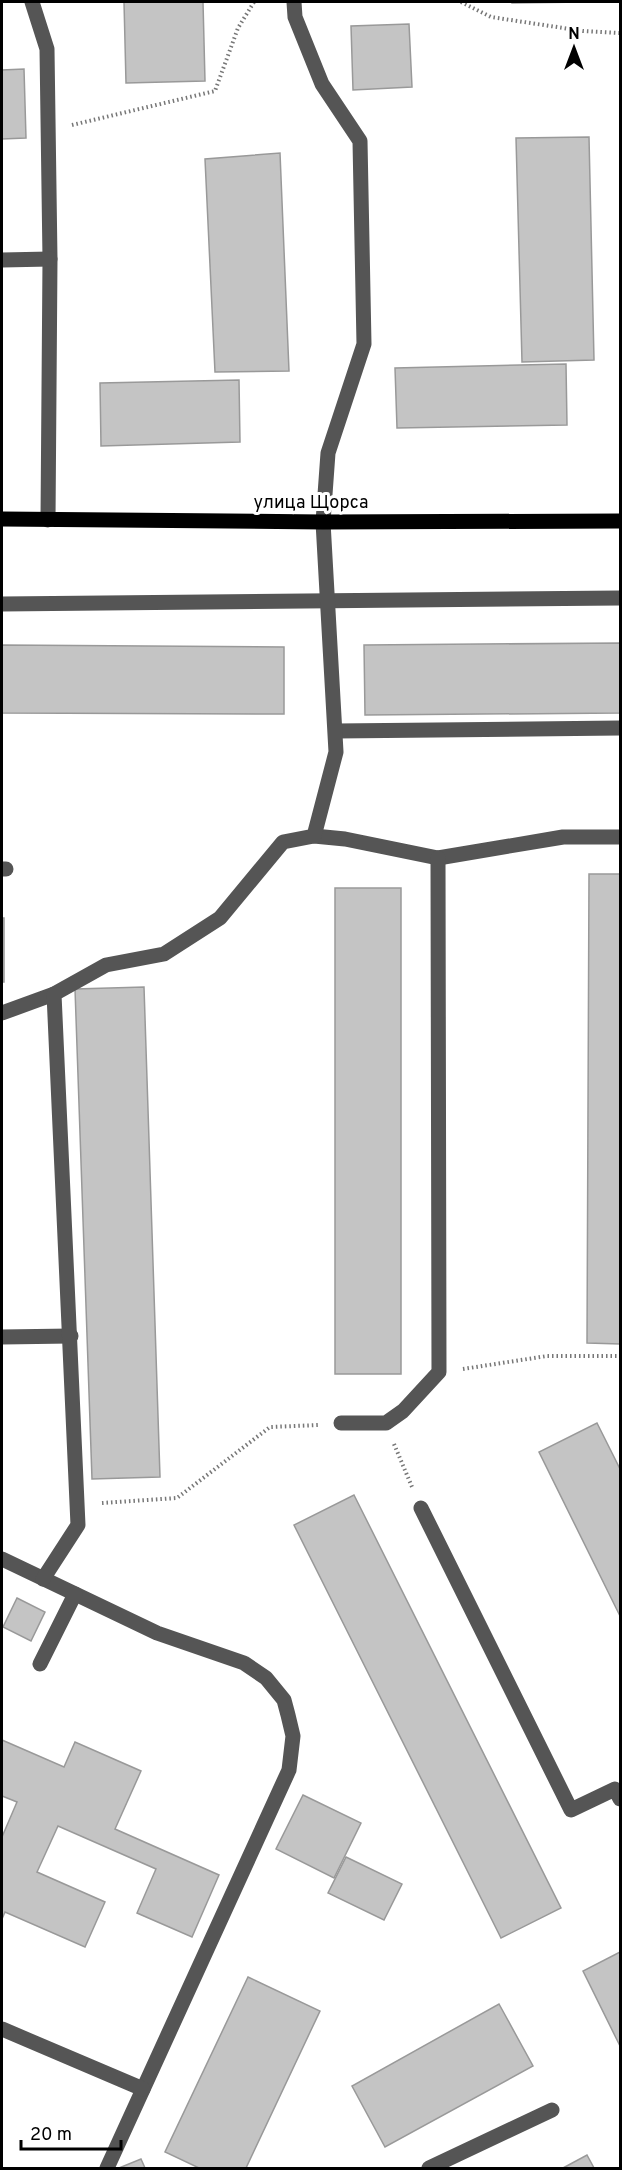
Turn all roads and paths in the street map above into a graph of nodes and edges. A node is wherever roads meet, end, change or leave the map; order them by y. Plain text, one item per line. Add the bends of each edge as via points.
1 (32, 2) edge
2 (254, 2) edge
3 (294, 2) edge
4 (461, 2) edge
5 (621, 33) edge
6 (48, 131) junction
7 (50, 259) junction
8 (2, 260) edge
9 (2, 519) edge
10 (48, 520) junction
11 (621, 521) edge
12 (323, 522) junction
13 (621, 598) edge
14 (328, 601) junction
15 (2, 604) edge
16 (621, 728) edge
17 (336, 731) junction
18 (314, 836) junction
19 (621, 837) edge
20 (438, 858) junction
21 (54, 994) junction
22 (2, 1013) edge
23 (71, 1336) junction
24 (2, 1337) edge
25 (621, 1356) edge
26 (439, 1372) junction
27 (341, 1424) joint
28 (386, 1424) junction
29 (77, 1505) junction
30 (421, 1508) joint
31 (2, 1559) edge
32 (43, 1579) junction
33 (75, 1594) junction
34 (40, 1664) dead end
35 (621, 1799) edge
36 (2, 2029) edge
37 (143, 2089) junction
38 (552, 2110) dead end
39 (107, 2169) edge
40 (429, 2169) edge

1 - 6 lane via 47,50
2 - 6 path via 238,28 214,91
3 - 12 lane via 295,17 322,84 360,141 364,344 328,453
4 - 5 path via 491,17
6 - 7 lane
7 - 8 lane
7 - 10 lane
9 - 10 main road, улица Щорса
10 - 12 main road, улица Щорса
11 - 12 main road, улица Щорса
12 - 14 lane
13 - 14 lane
14 - 15 lane
14 - 17 lane
16 - 17 lane
17 - 18 lane via 336,752
18 - 20 lane
18 - 21 lane via 284,843 220,918 164,954 106,966
19 - 20 lane via 563,837
20 - 26 lane
21 - 22 lane
21 - 23 lane
23 - 24 lane
23 - 29 lane
25 - 26 path via 547,1356
26 - 28 lane
27 - 28 lane
27 - 29 path via 270,1427 177,1498
28 - 30 path
29 - 32 lane via 78,1525
30 - 35 lane via 572,1810 615,1789
31 - 32 lane
32 - 33 lane
33 - 34 lane
33 - 37 lane via 157,1633 244,1663 266,1678 284,1700 293,1736 289,1770
36 - 37 lane
37 - 39 lane
38 - 40 lane

